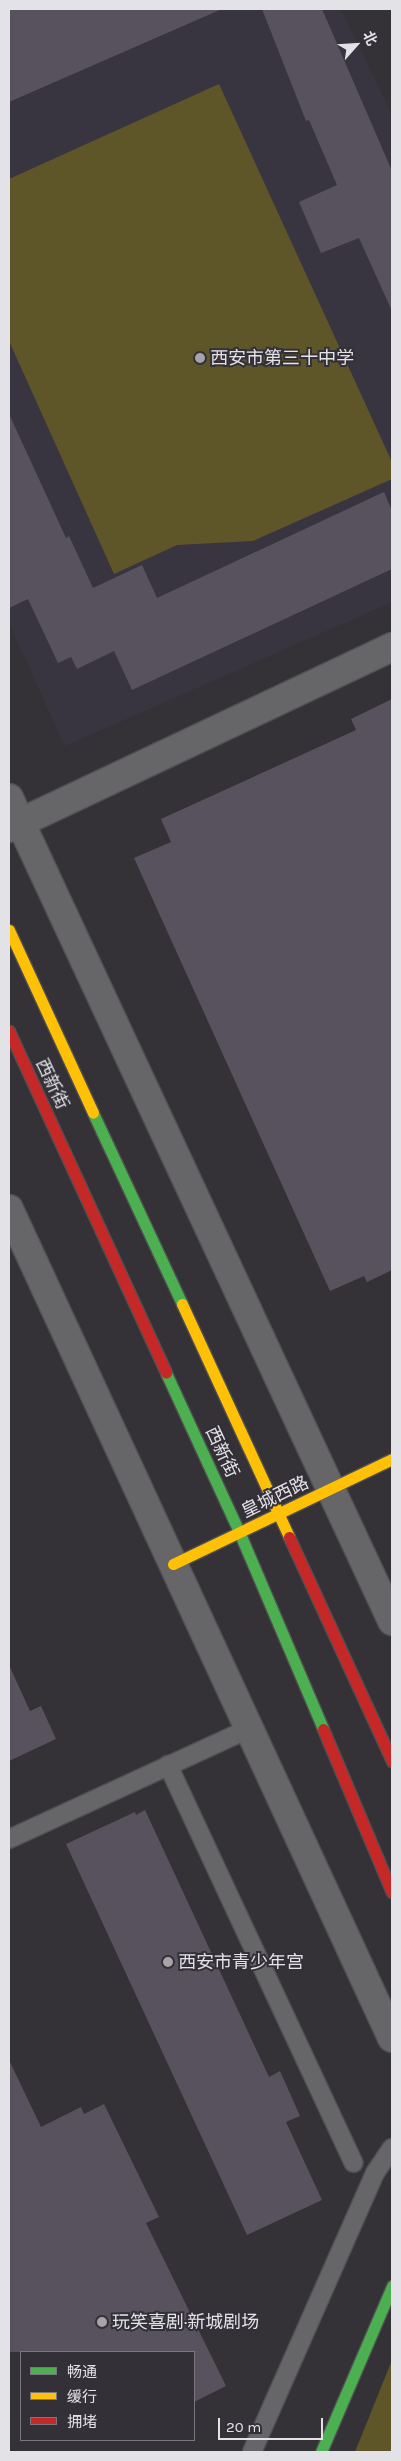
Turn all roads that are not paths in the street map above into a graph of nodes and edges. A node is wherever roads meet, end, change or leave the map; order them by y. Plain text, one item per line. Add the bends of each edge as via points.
1 (392, 647) edge
2 (9, 798) edge
3 (15, 826) edge
4 (9, 930) edge
5 (9, 1031) edge
6 (9, 1209) edge
7 (392, 1458) edge
8 (332, 1489) junction
9 (279, 1513) junction
10 (240, 1534) junction
11 (173, 1564) junction
12 (392, 1621) edge
13 (250, 1728) junction
14 (392, 1761) edge
15 (168, 1765) junction
16 (9, 1839) edge
17 (392, 1892) edge
18 (392, 2038) edge
19 (392, 2148) edge
20 (354, 2163) dead end
21 (392, 2286) edge
22 (252, 2452) edge
23 (321, 2452) edge

1 - 3 street
2 - 3 street
3 - 8 street
4 - 9 main road, 西新街
5 - 10 main road, 西新街
6 - 11 street
7 - 8 main road, 皇城西路
8 - 9 main road, 皇城西路
8 - 12 street
9 - 10 main road, 皇城西路
9 - 14 main road, 西新街
10 - 11 main road, 皇城西路
10 - 17 main road, 西新街
11 - 13 street
13 - 15 lane
13 - 18 street
15 - 16 lane
15 - 20 lane
19 - 22 lane via 375,2173
21 - 23 main road

